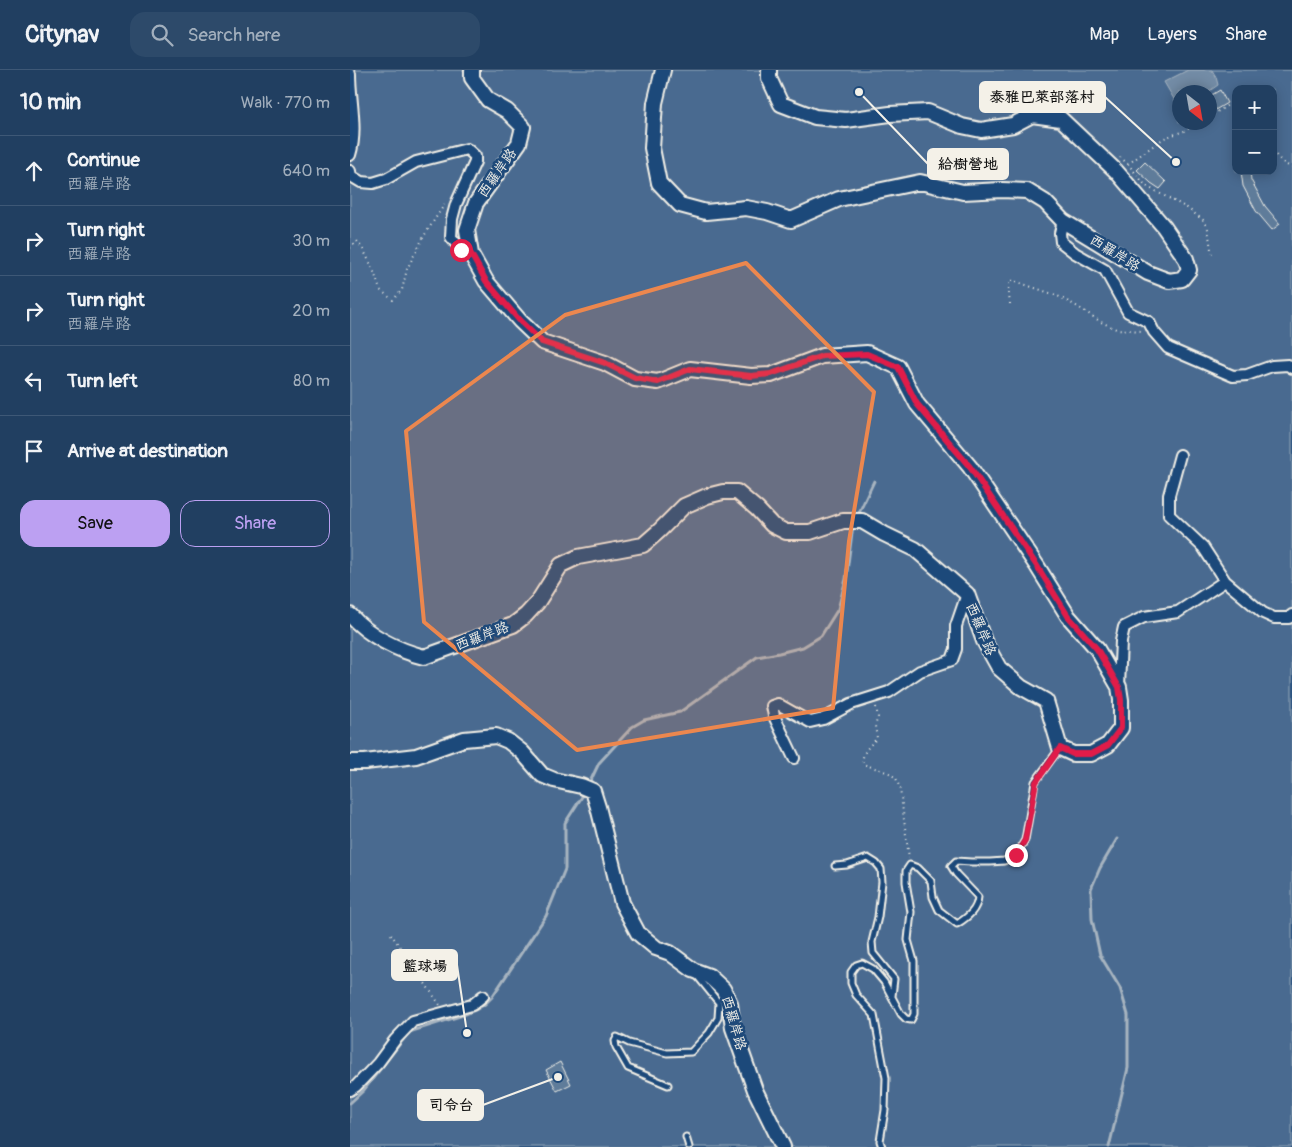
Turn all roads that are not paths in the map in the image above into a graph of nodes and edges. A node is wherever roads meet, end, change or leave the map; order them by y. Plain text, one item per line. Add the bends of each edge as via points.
1 (472, 70) edge
2 (663, 70) edge
3 (770, 70) edge
4 (350, 74) edge
5 (351, 106) edge
6 (350, 155) edge
7 (350, 171) edge
8 (1063, 221) junction
9 (471, 254) junction
10 (1292, 368) edge
11 (1180, 455) dead end
12 (1225, 581) junction
13 (967, 594) junction
14 (350, 615) edge
15 (1292, 615) edge
16 (1119, 687) junction
17 (1060, 748) junction
18 (794, 758) dead end
19 (350, 762) edge
20 (835, 866) dead end
21 (693, 970) junction
22 (483, 996) dead end
23 (892, 996) junction
24 (668, 1085) dead end
25 (350, 1090) edge
26 (686, 1137) dead end
27 (689, 1147) edge
28 (783, 1147) edge
29 (882, 1147) edge

1 - 9 street, 西羅岸路 via 472,78 488,100 507,111 523,128 519,143 476,204 467,230
2 - 8 street, 西羅岸路 via 655,103 652,148 659,183 680,205 706,212 746,208 791,220 839,199 920,182 963,192 1027,191 1045,202
3 - 8 street, 西羅岸路 via 769,78 781,104 815,117 846,120 928,112 981,130 1012,125 1032,115 1061,119 1116,170 1164,227 1186,259 1189,270 1182,279 1169,281 1148,273
4 - 5 street
5 - 6 street via 353,144
7 - 9 street via 351,176 362,182 373,183 416,162 467,149 475,156 475,162 456,204 451,237 461,250
8 - 10 street via 1061,242 1105,270 1128,312 1149,322 1168,348 1233,376 1247,375 1272,366 1288,365
9 - 16 street, 西羅岸路 via 486,281 542,342 605,363 635,378 658,382 690,369 751,376 771,374 822,356 867,354 898,367 917,404 970,467 1068,616 1097,649
11 - 12 street via 1169,495 1168,515 1203,547
12 - 15 street via 1263,613 1274,618
12 - 16 street via 1178,612 1144,618 1124,627
13 - 14 street, 西羅岸路 via 915,549 855,521 843,520 810,532 786,532 772,525 736,492 722,492 684,506 643,544 578,557 561,565 537,603 513,625 424,657 372,635
13 - 17 street, 西羅岸路 via 984,641 999,668 1020,687 1046,701
13 - 18 street via 956,626 956,650 952,660 920,672 889,692 851,704 823,719 810,722 778,704 772,706
16 - 17 street, 西羅岸路 via 1121,728 1108,745 1091,754 1073,754
17 - 23 lane via 1036,782 1025,840 1016,855 1004,861 956,861 951,866 978,897 978,904 969,916 957,924 939,910 930,881 918,868 910,865 906,871 906,882 911,912 908,940 914,960 914,1014 911,1020 901,1014
19 - 21 street, 西羅岸路 via 416,756 464,739 496,736 508,740 542,775 593,791 622,903 638,933
20 - 23 lane via 868,858 881,869 878,917 872,942 873,953 894,979
21 - 24 lane via 719,1003 714,1026 691,1052 667,1053 617,1037 615,1041 628,1068
21 - 28 street, 西羅岸路 via 708,976 724,989 730,1002 732,1028 755,1090
22 - 25 street via 472,1005 413,1021
23 - 29 lane via 873,969 862,963 856,964 851,972 851,983 856,995 874,1016 886,1078
26 - 27 lane

